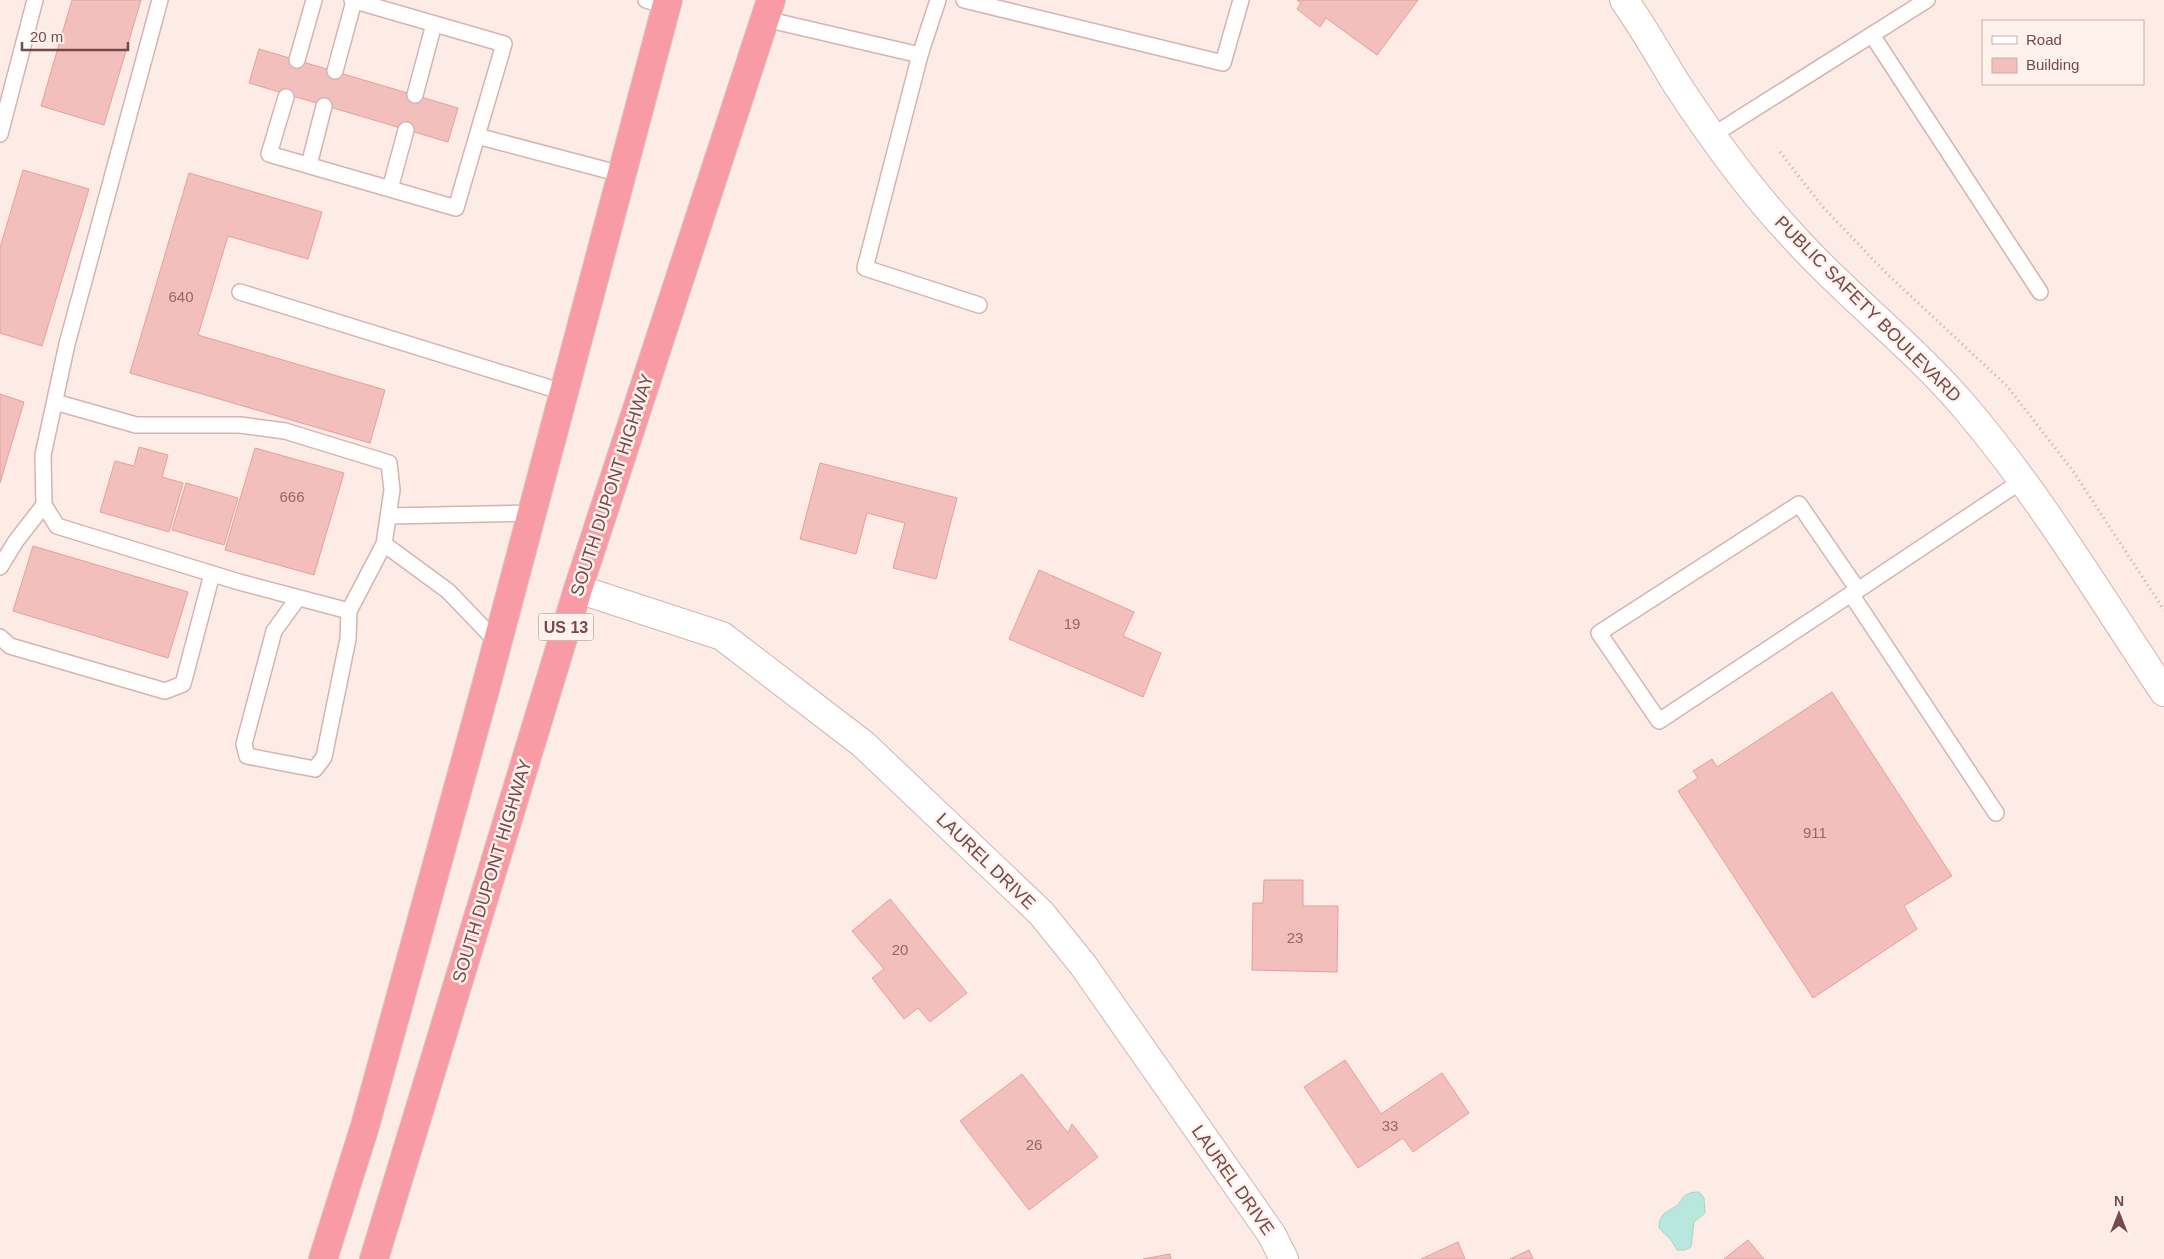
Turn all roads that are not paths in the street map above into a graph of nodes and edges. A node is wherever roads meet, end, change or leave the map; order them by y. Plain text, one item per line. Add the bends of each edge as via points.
1 (35, 0) edge
2 (160, 0) edge
3 (314, 0) edge
4 (353, 0) edge
5 (938, 0) edge
6 (964, 0) edge
7 (1241, 0) edge
8 (1624, 0) edge
9 (1927, 0) edge
10 (660, 2) edge
11 (768, 7) edge
12 (434, 24) junction
13 (1872, 35) junction
14 (920, 55) junction
15 (296, 60) dead end
16 (335, 72) dead end
17 (415, 95) dead end
18 (286, 97) dead end
19 (324, 106) dead end
20 (406, 130) dead end
21 (0, 134) edge
22 (1712, 135) junction
23 (477, 136) junction
24 (309, 165) junction
25 (621, 174) junction
26 (390, 189) junction
27 (240, 292) dead end
28 (2040, 292) dead end
29 (979, 305) dead end
30 (563, 392) junction
31 (55, 402) junction
32 (2023, 480) junction
33 (44, 504) junction
34 (532, 513) junction
35 (390, 516) junction
36 (384, 544) junction
37 (0, 567) edge
38 (212, 574) junction
39 (578, 589) junction
40 (1855, 592) junction
41 (298, 598) junction
42 (348, 611) junction
43 (0, 637) edge
44 (497, 642) junction
45 (2164, 692) edge
46 (1996, 813) dead end
47 (323, 1259) edge
48 (374, 1259) edge
49 (1284, 1259) edge

1 - 21 lane
2 - 31 lane via 66,344
3 - 15 lane
4 - 12 lane
4 - 16 lane
5 - 14 lane
6 - 7 lane via 1223,63
8 - 22 street, PUBLIC SAFETY BOULEVARD
9 - 13 lane
10 - 25 highway
11 - 14 lane
11 - 39 highway, SOUTH DUPONT HIGHWAY / US 13
12 - 17 lane
12 - 23 lane via 504,44
13 - 22 lane
13 - 28 lane
14 - 29 lane via 865,268
18 - 24 lane via 269,154
19 - 24 lane
20 - 26 lane
22 - 32 street, PUBLIC SAFETY BOULEVARD via 1789,233 1928,366
23 - 25 lane
23 - 26 lane via 456,208
24 - 26 lane
25 - 30 highway
27 - 30 lane
30 - 34 highway
31 - 33 lane via 43,455
31 - 35 lane via 136,425 240,425 285,431 373,457 390,463
32 - 40 lane
32 - 45 street, PUBLIC SAFETY BOULEVARD
33 - 37 lane
33 - 38 lane via 57,526
34 - 35 lane
34 - 44 highway
35 - 36 lane
36 - 42 lane
36 - 44 lane via 448,591
38 - 41 lane
38 - 43 lane via 183,684 164,691 10,646
39 - 48 highway, SOUTH DUPONT HIGHWAY / US 13
39 - 49 street, LAUREL DRIVE via 722,636 885,764 1041,913 1100,990 1272,1235
40 - 40 lane via 1659,721 1599,633 1799,504
40 - 46 lane
41 - 42 lane
41 - 42 lane via 274,631 244,744 247,756 315,769 324,757 348,639
44 - 47 highway via 365,1126

